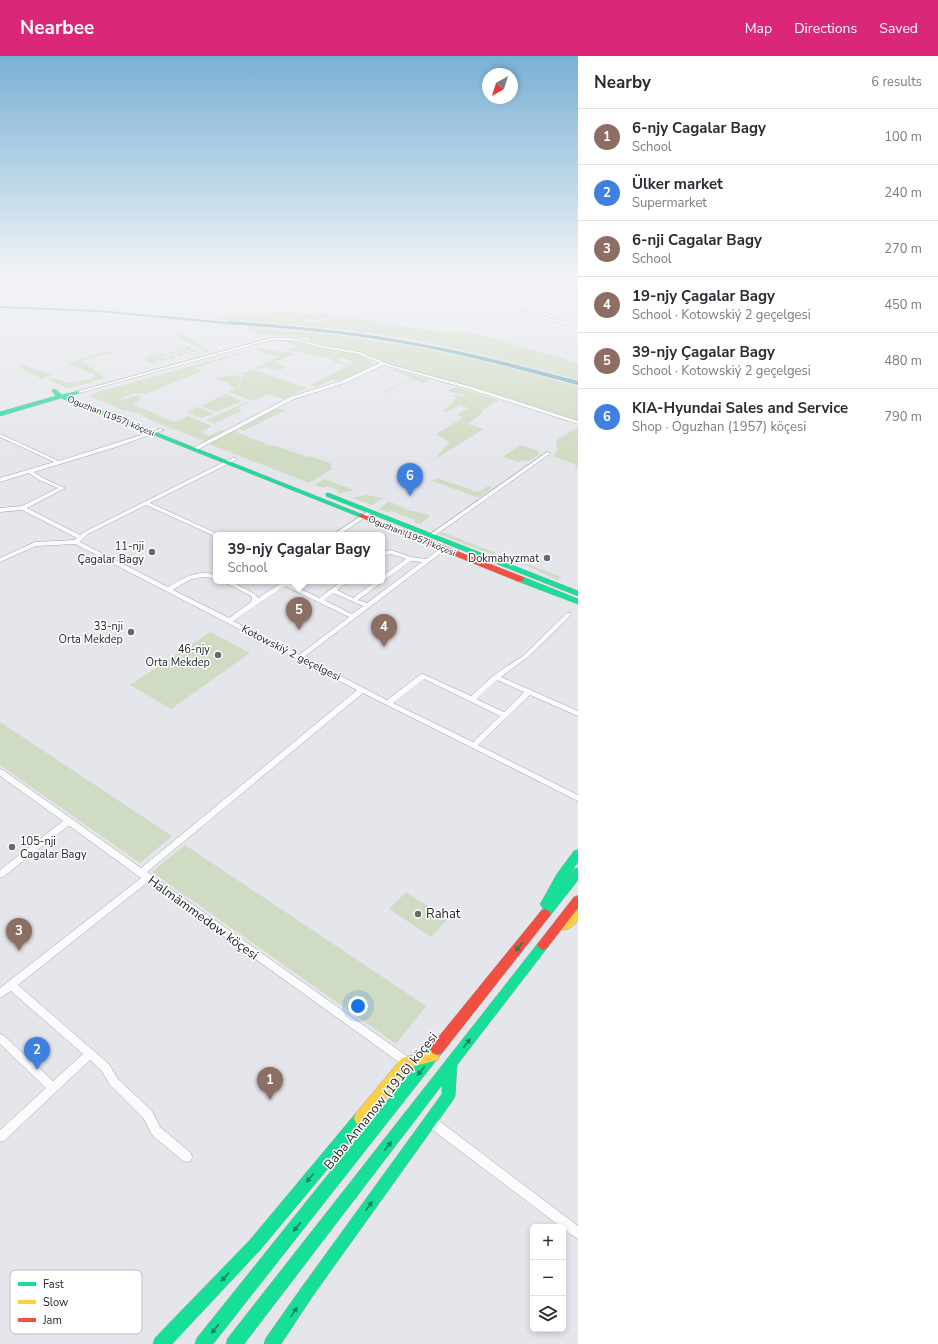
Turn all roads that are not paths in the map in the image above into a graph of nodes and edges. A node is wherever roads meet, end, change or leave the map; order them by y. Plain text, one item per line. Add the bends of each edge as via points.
1 (382, 364) junction
2 (67, 394) junction
3 (0, 412) edge
4 (578, 423) edge
5 (159, 432) junction
6 (0, 436) edge
7 (199, 448) junction
8 (549, 453) dead end
9 (231, 460) junction
10 (59, 462) junction
11 (30, 471) junction
12 (0, 480) edge
13 (146, 503) junction
14 (23, 508) junction
15 (0, 510) edge
16 (366, 514) junction
17 (339, 532) edge
18 (213, 534) edge
19 (432, 536) junction
20 (78, 540) junction
21 (443, 549) junction
22 (385, 553) edge
23 (410, 558) junction
24 (0, 560) edge
25 (427, 561) junction
26 (213, 576) edge
27 (385, 577) edge
28 (232, 584) edge
29 (283, 584) edge
30 (290, 584) edge
31 (342, 584) edge
32 (376, 584) edge
33 (168, 590) junction
34 (333, 591) junction
35 (578, 594) edge
36 (320, 600) junction
37 (354, 600) junction
38 (578, 602) edge
39 (250, 606) junction
40 (368, 606) junction
41 (569, 614) dead end
42 (353, 617) junction
43 (229, 621) junction
44 (300, 657) junction
45 (496, 677) junction
46 (362, 690) junction
47 (529, 692) junction
48 (471, 700) junction
49 (388, 702) junction
50 (578, 714) edge
51 (504, 716) junction
52 (473, 746) junction
53 (0, 772) edge
54 (578, 798) edge
55 (68, 822) junction
56 (578, 854) edge
57 (578, 872) edge
58 (0, 875) edge
59 (144, 875) junction
60 (578, 900) edge
61 (578, 914) edge
62 (533, 929) junction
63 (550, 937) junction
64 (11, 985) junction
65 (0, 994) edge
66 (0, 1038) edge
67 (90, 1054) junction
68 (433, 1056) junction
69 (407, 1062) junction
70 (451, 1064) junction
71 (53, 1088) junction
72 (430, 1121) junction
73 (0, 1137) edge
74 (187, 1157) dead end
75 (578, 1233) edge
76 (161, 1344) edge
77 (203, 1344) edge
78 (234, 1344) edge
79 (272, 1344) edge

1 - 2 street via 353,352 292,339 271,339
1 - 4 street via 529,406
1 - 7 street via 343,382 292,398
2 - 3 main road
2 - 5 main road, Oguzhan (1957) köçesi
5 - 7 main road, Oguzhan (1957) köçesi
5 - 10 street
6 - 10 street
7 - 9 main road, Oguzhan (1957) köçesi
8 - 19 street
9 - 13 street
9 - 16 main road, Oguzhan (1957) köçesi
10 - 11 street
11 - 12 street
11 - 14 street via 40,479 62,488
13 - 18 street
13 - 20 street
14 - 15 street
14 - 20 street, Kotowskiý 2 geçelgesi
16 - 17 street
16 - 19 main road, Oguzhan (1957) köçesi
16 - 21 main road, Oguzhan (1957) köçesi
19 - 35 main road, Oguzhan (1957) köçesi
20 - 24 street via 35,544
20 - 33 street, Kotowskiý 2 geçelgesi
21 - 25 street
21 - 38 main road, Oguzhan (1957) köçesi
22 - 23 street via 391,552
23 - 25 street
23 - 27 street
25 - 40 street
26 - 33 street via 206,574 190,577
28 - 39 street via 253,595 255,601
29 - 39 street
30 - 36 street
31 - 34 street
32 - 37 street
33 - 43 street, Kotowskiý 2 geçelgesi
34 - 36 street
34 - 37 street
36 - 42 street
37 - 40 street
39 - 43 street
40 - 42 street
41 - 45 street via 526,656
42 - 44 street
43 - 44 street, Kotowskiý 2 geçelgesi
44 - 46 street, Kotowskiý 2 geçelgesi
45 - 47 street
45 - 48 street
46 - 49 street, Kotowskiý 2 geçelgesi
46 - 59 street
47 - 50 street
47 - 51 street
48 - 49 street via 424,676
48 - 51 street
49 - 52 street, Kotowskiý 2 geçelgesi
51 - 52 street
52 - 54 street, Kotowskiý 2 geçelgesi
53 - 55 street, Halmämmedow köçesi
55 - 58 street
55 - 59 street, Halmämmedow köçesi
56 - 62 main road via 561,877
57 - 62 main road, Baba Annanow (1916) köçesi
59 - 64 street
59 - 69 street, Halmämmedow köçesi
60 - 63 main road
61 - 63 main road
62 -> 68 main road, Baba Annanow (1916) köçesi
70 -> 63 main road
64 - 65 street
64 - 67 street
66 - 71 street
67 - 71 street
67 - 74 street via 148,1115 156,1131
68 - 69 main road
68 -> 77 main road, Baba Annanow (1916) köçesi
69 -> 76 main road via 254,1245
70 - 72 main road via 448,1096
78 -> 70 main road
71 - 73 street
72 - 75 street
79 -> 72 main road

